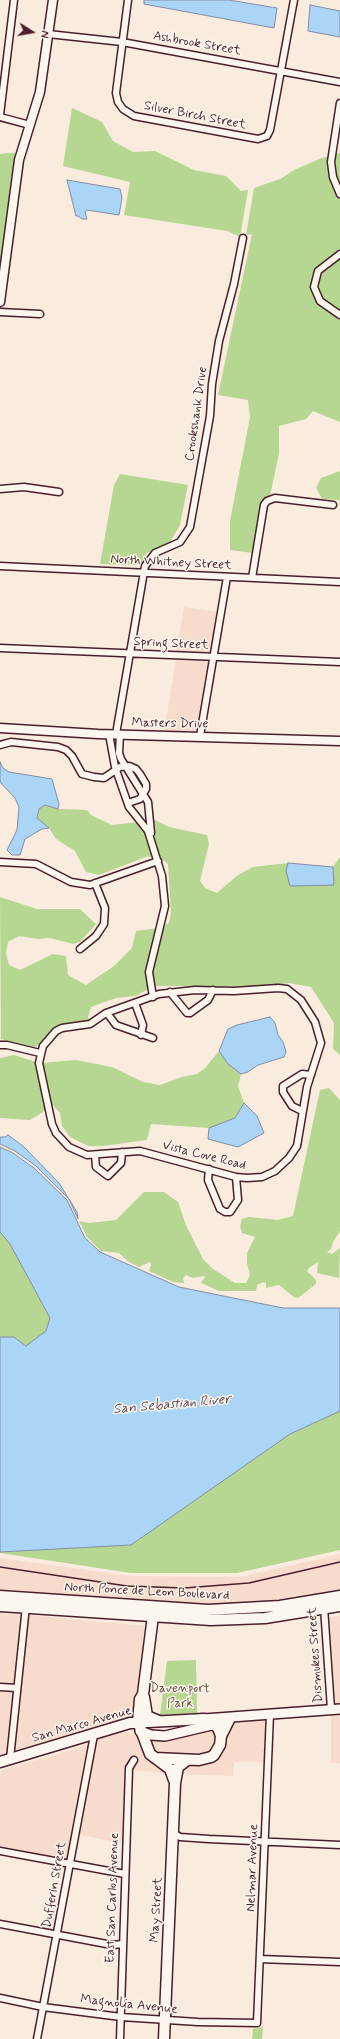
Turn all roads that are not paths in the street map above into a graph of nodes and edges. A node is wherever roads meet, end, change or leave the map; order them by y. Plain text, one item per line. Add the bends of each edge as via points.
1 (14, 0) edge
2 (53, 0) edge
3 (128, 0) edge
4 (294, 0) edge
5 (48, 34) junction
6 (122, 42) junction
7 (281, 71) junction
8 (340, 82) edge
9 (340, 103) edge
10 (0, 116) edge
11 (30, 125) junction
12 (340, 194) edge
13 (243, 238) dead end
14 (340, 254) edge
15 (0, 302) edge
16 (0, 312) edge
17 (40, 314) dead end
18 (340, 315) edge
19 (0, 489) edge
20 (59, 492) dead end
21 (333, 505) dead end
22 (0, 566) edge
23 (144, 573) junction
24 (227, 577) junction
25 (252, 578) junction
26 (340, 582) edge
27 (0, 648) edge
28 (130, 653) junction
29 (214, 657) junction
30 (340, 662) edge
31 (0, 728) edge
32 (115, 734) junction
33 (200, 736) junction
34 (340, 742) edge
35 (0, 745) edge
36 (124, 765) junction
37 (116, 770) junction
38 (144, 795) junction
39 (128, 803) junction
40 (152, 841) junction
41 (158, 861) junction
42 (0, 862) edge
43 (95, 883) junction
44 (80, 949) dead end
45 (214, 990) junction
46 (170, 992) junction
47 (152, 997) junction
48 (135, 1003) junction
49 (107, 1013) junction
50 (141, 1035) junction
51 (153, 1038) dead end
52 (0, 1045) edge
53 (40, 1053) junction
54 (311, 1075) junction
55 (302, 1111) junction
56 (122, 1152) junction
57 (95, 1155) junction
58 (209, 1169) junction
59 (236, 1177) junction
60 (0, 1596) edge
61 (340, 1596) edge
62 (26, 1603) junction
63 (324, 1604) junction
64 (0, 1606) edge
65 (340, 1606) edge
66 (153, 1612) junction
67 (0, 1687) edge
68 (17, 1688) junction
69 (143, 1694) junction
70 (335, 1709) edge
71 (270, 1714) junction
72 (231, 1718) junction
73 (204, 1719) junction
74 (160, 1722) junction
75 (215, 1725) junction
76 (141, 1731) junction
77 (94, 1735) junction
78 (221, 1736) junction
79 (155, 1758) junction
80 (10, 1759) junction
81 (134, 1760) dead end
82 (187, 1760) junction
83 (0, 1762) edge
84 (175, 1783) junction
85 (177, 1835) junction
86 (265, 1842) junction
87 (340, 1845) edge
88 (0, 1851) edge
89 (70, 1864) junction
90 (125, 1874) junction
91 (0, 1924) edge
92 (57, 1934) junction
93 (123, 1944) junction
94 (260, 1960) junction
95 (340, 1962) edge
96 (0, 1998) edge
97 (43, 2006) junction
98 (121, 2017) junction
99 (165, 2020) junction
100 (257, 2023) joint
101 (37, 2039) edge
102 (120, 2039) edge
103 (164, 2039) edge

1 - 10 street
2 - 5 street
3 - 6 street, Silver Birch Street
4 - 7 street, Silver Birch Street
5 - 6 street, Ashbrook Street
5 - 11 street via 40,92
6 - 7 street, Ashbrook Street
6 - 7 street, Silver Birch Street via 116,93 123,109 134,116 258,139 267,136 270,130
7 - 8 street, Ashbrook Street
9 - 12 street via 331,162 333,177
10 - 11 street
11 - 15 street via 19,160
13 - 23 street, Crookshank Drive via 219,341 210,416 190,527 177,544 150,557
14 - 18 street via 318,271 314,287 320,301
16 - 17 street
19 - 20 street via 32,488
21 - 25 street via 275,498 267,501 264,505
22 - 23 street, North Whitney Street
23 - 24 street, North Whitney Street
23 - 28 street, Crookshank Drive
24 - 25 street, North Whitney Street
24 - 29 street
25 - 26 street, North Whitney Street
27 - 28 street, Spring Street
28 - 29 street, Spring Street
28 - 32 street, Crookshank Drive
29 - 30 street, Spring Street
29 - 33 street
31 - 32 street, Masters Drive
32 - 33 street, Masters Drive
32 - 36 street
32 - 37 street
33 - 34 street, Masters Drive
35 - 37 street via 11,742 58,747 72,756 82,774 94,777 104,778
36 - 37 street
36 - 38 street
37 - 39 street
38 - 39 street
38 - 40 street via 148,802
39 - 40 street
40 - 41 street
41 - 43 street
41 - 47 street via 165,906 149,972
42 - 43 street via 36,864 80,885
43 - 44 street via 105,908 104,924 96,936
45 - 46 street, Vista Cove Road
45 - 46 street via 208,1000 190,1014
45 - 54 street, Vista Cove Road via 256,991 278,988 294,993 301,1000 319,1034 320,1043
46 - 47 street, Vista Cove Road
47 - 48 street, Vista Cove Road
48 - 49 street, Vista Cove Road
48 - 50 street via 143,1025
49 - 50 street via 116,1025
49 - 53 street, Vista Cove Road via 90,1024 56,1031 46,1040
50 - 51 street
52 - 53 street
53 - 57 street, Vista Cove Road via 40,1067 54,1129 69,1147 82,1154
54 - 55 street, Vista Cove Road
54 - 55 street via 302,1074 283,1086 283,1092 292,1106
55 - 59 street, Vista Cove Road via 298,1140 283,1166 262,1177
56 - 57 street, Vista Cove Road
56 - 57 street via 121,1163 108,1176 96,1167
56 - 58 street, Vista Cove Road via 140,1151
58 - 59 street, Vista Cove Road
58 - 59 street via 208,1180 220,1208 225,1212 230,1212 238,1200
60 - 62 main road, North Ponce de Leon Boulevard
61 - 63 main road, North Ponce de Leon Boulevard
62 - 64 main road, North Ponce de Leon Boulevard
62 - 66 main road, North Ponce de Leon Boulevard
62 - 68 street
63 - 65 main road, North Ponce de Leon Boulevard
63 - 66 main road, North Ponce de Leon Boulevard via 241,1619 211,1620
63 - 70 street, Dismukes Street
66 - 69 main road
67 - 68 street
68 - 80 street
69 - 74 main road via 148,1716
69 - 76 main road via 140,1699
70 - 71 main road
71 - 72 main road
71 - 86 street, Nelmar Avenue
72 - 73 main road
72 - 75 main road
72 - 78 main road
73 - 74 main road
73 - 75 main road
74 - 76 main road, San Marco Avenue
75 - 76 main road via 165,1736
75 - 78 main road
76 - 77 main road, San Marco Avenue via 118,1728
76 - 79 main road, May Street via 150,1754
77 - 80 main road, San Marco Avenue
77 - 89 street, Dufferin Street
78 - 82 main road via 220,1745 214,1755 205,1759
79 - 82 main road
79 - 84 main road, May Street via 170,1768
80 - 83 main road, San Marco Avenue
81 - 90 street, East San Carlos Avenue via 129,1768
82 - 84 main road, May Street via 178,1767
84 - 85 main road, May Street
85 - 86 street
85 - 99 main road, May Street
86 - 87 street
86 - 94 street, Nelmar Avenue
88 - 89 street
89 - 90 street
89 - 92 street, Dufferin Street
90 - 93 street, East San Carlos Avenue
91 - 92 street
92 - 93 street via 112,1945
92 - 97 street, Dufferin Street
93 - 98 street, East San Carlos Avenue
94 - 95 street
94 - 100 street, Nelmar Avenue
96 - 97 street, Magnolia Avenue
97 - 98 street, Magnolia Avenue
97 - 101 street, Dufferin Street
98 - 99 street, Magnolia Avenue
98 - 102 street, East San Carlos Avenue
99 - 100 street, Magnolia Avenue
99 - 103 main road, May Street

